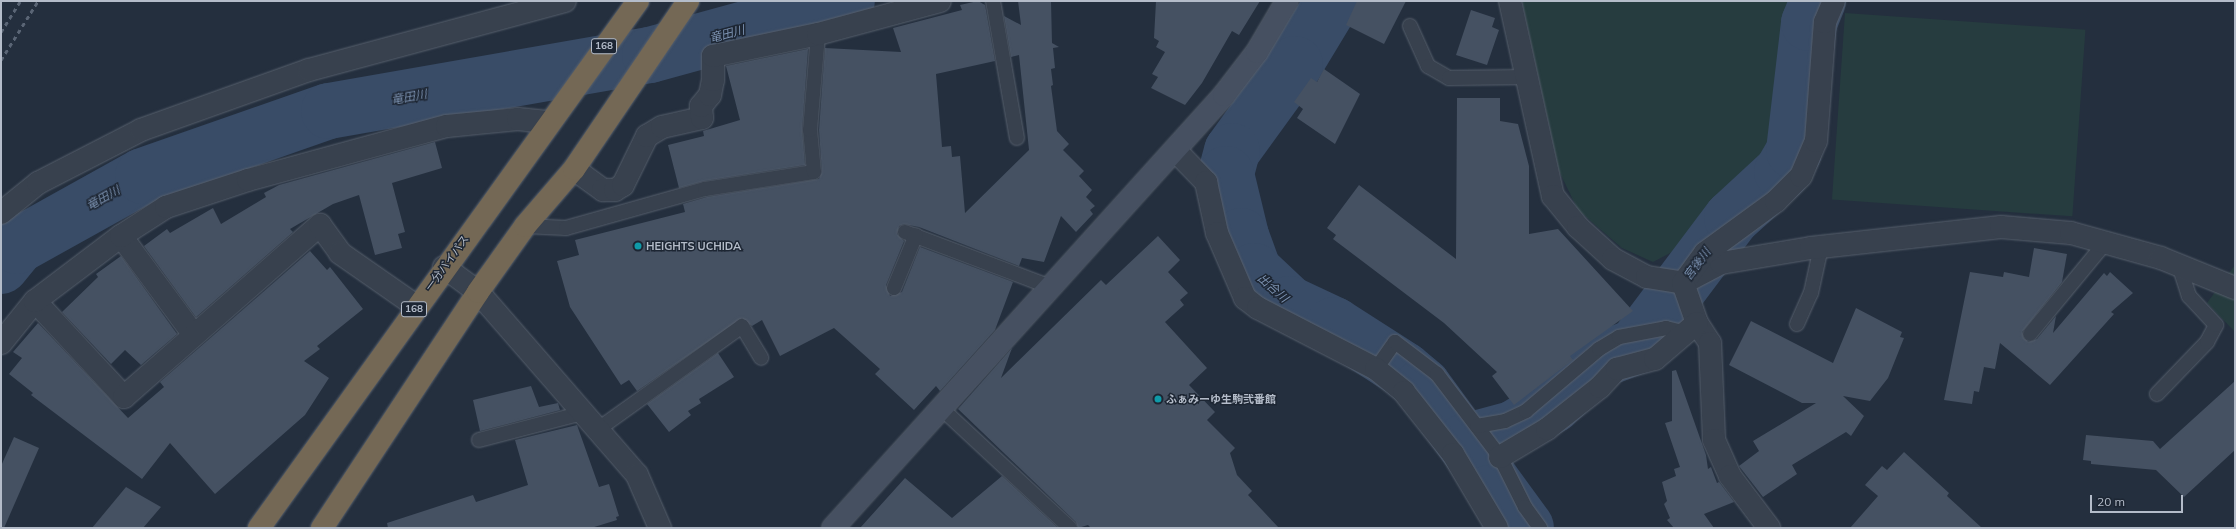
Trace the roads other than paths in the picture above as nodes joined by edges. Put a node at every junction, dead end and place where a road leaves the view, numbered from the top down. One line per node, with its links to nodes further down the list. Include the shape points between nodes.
1 (565, 1): 16 (street, via 309,70 141,130 38,183)
2 (638, 1): 12 (highway, 一分バイパス / 168)
3 (688, 1): 15 (highway)
4 (940, 1): 10 (street)
5 (993, 1): 13 (lane)
6 (1287, 1): 14 (street, via 1257,52)
7 (1510, 1): 11 (street)
8 (1834, 1): 23 (street, via 1825,22 1816,141 1801,176 1776,201 1705,254)
9 (1410, 26): 11 (lane, via 1428,66 1449,78)
10 (818, 34): 15 (street, via 713,56 713,80 710,95 701,106 702,118 662,128 648,136 629,175 615,190 603,190); 17 (lane, via 810,130 814,172 705,189 566,228)
11 (1529, 77): 23 (street, via 1553,196 1578,227 1613,260 1647,277)
12 (549, 122): 18 (street, via 518,119 448,126 353,149 166,207); 22 (highway, 一分バイパス / 168)
13 (1017, 138)
14 (1175, 150): 25 (street); 36 (street, via 1206,182 1217,233 1245,298 1258,308)
15 (574, 169): 17 (highway)
16 (1, 213)
17 (525, 226): 27 (highway)
18 (120, 236): 28 (street); 33 (street)
19 (2105, 243): 20 (street, via 2071,233 2002,227); 21 (street); 32 (lane)
20 (1821, 248): 23 (street, via 1721,263); 30 (lane, via 1811,293)
21 (2179, 265): 26 (street); 37 (lane, via 2189,296 2216,325 2207,342)
22 (444, 267): 27 (street); 29 (highway, 一分バイパス / 168)
23 (1683, 283): 31 (street)
24 (894, 288): 25 (lane, via 911,233)
25 (1053, 288): 38 (street)
26 (2235, 288)
27 (478, 292): 39 (street); 45 (highway)
28 (35, 302): 33 (street, via 124,397); 34 (street)
29 (416, 306): 33 (street, via 340,253 320,225); 44 (highway, 一分バイパス / 168)
30 (1797, 324)
31 (1692, 328): 40 (lane, via 1666,328 1619,337 1599,349 1526,411 1505,421); 43 (street, via 1655,359 1617,369 1600,387 1547,429); 51 (street, via 1710,343 1714,440 1730,476)
32 (2030, 334)
33 (194, 335)
34 (1, 343)
35 (761, 358): 41 (lane, via 742,326)
36 (1376, 369): 40 (lane, via 1395,342 1437,374); 49 (street, via 1404,392 1426,416 1453,454)
37 (2157, 394)
38 (942, 409): 47 (street); 48 (lane)
39 (583, 413): 41 (street); 42 (lane)
40 (1477, 426): 43 (lane)
41 (597, 430): 46 (street, via 637,475)
42 (479, 440)
43 (1500, 457): 50 (lane, via 1525,507)
44 (259, 528)
45 (322, 528)
46 (660, 528)
47 (834, 528)
48 (1070, 528)
49 (1497, 528)
50 (1540, 528)
51 (1769, 528)

